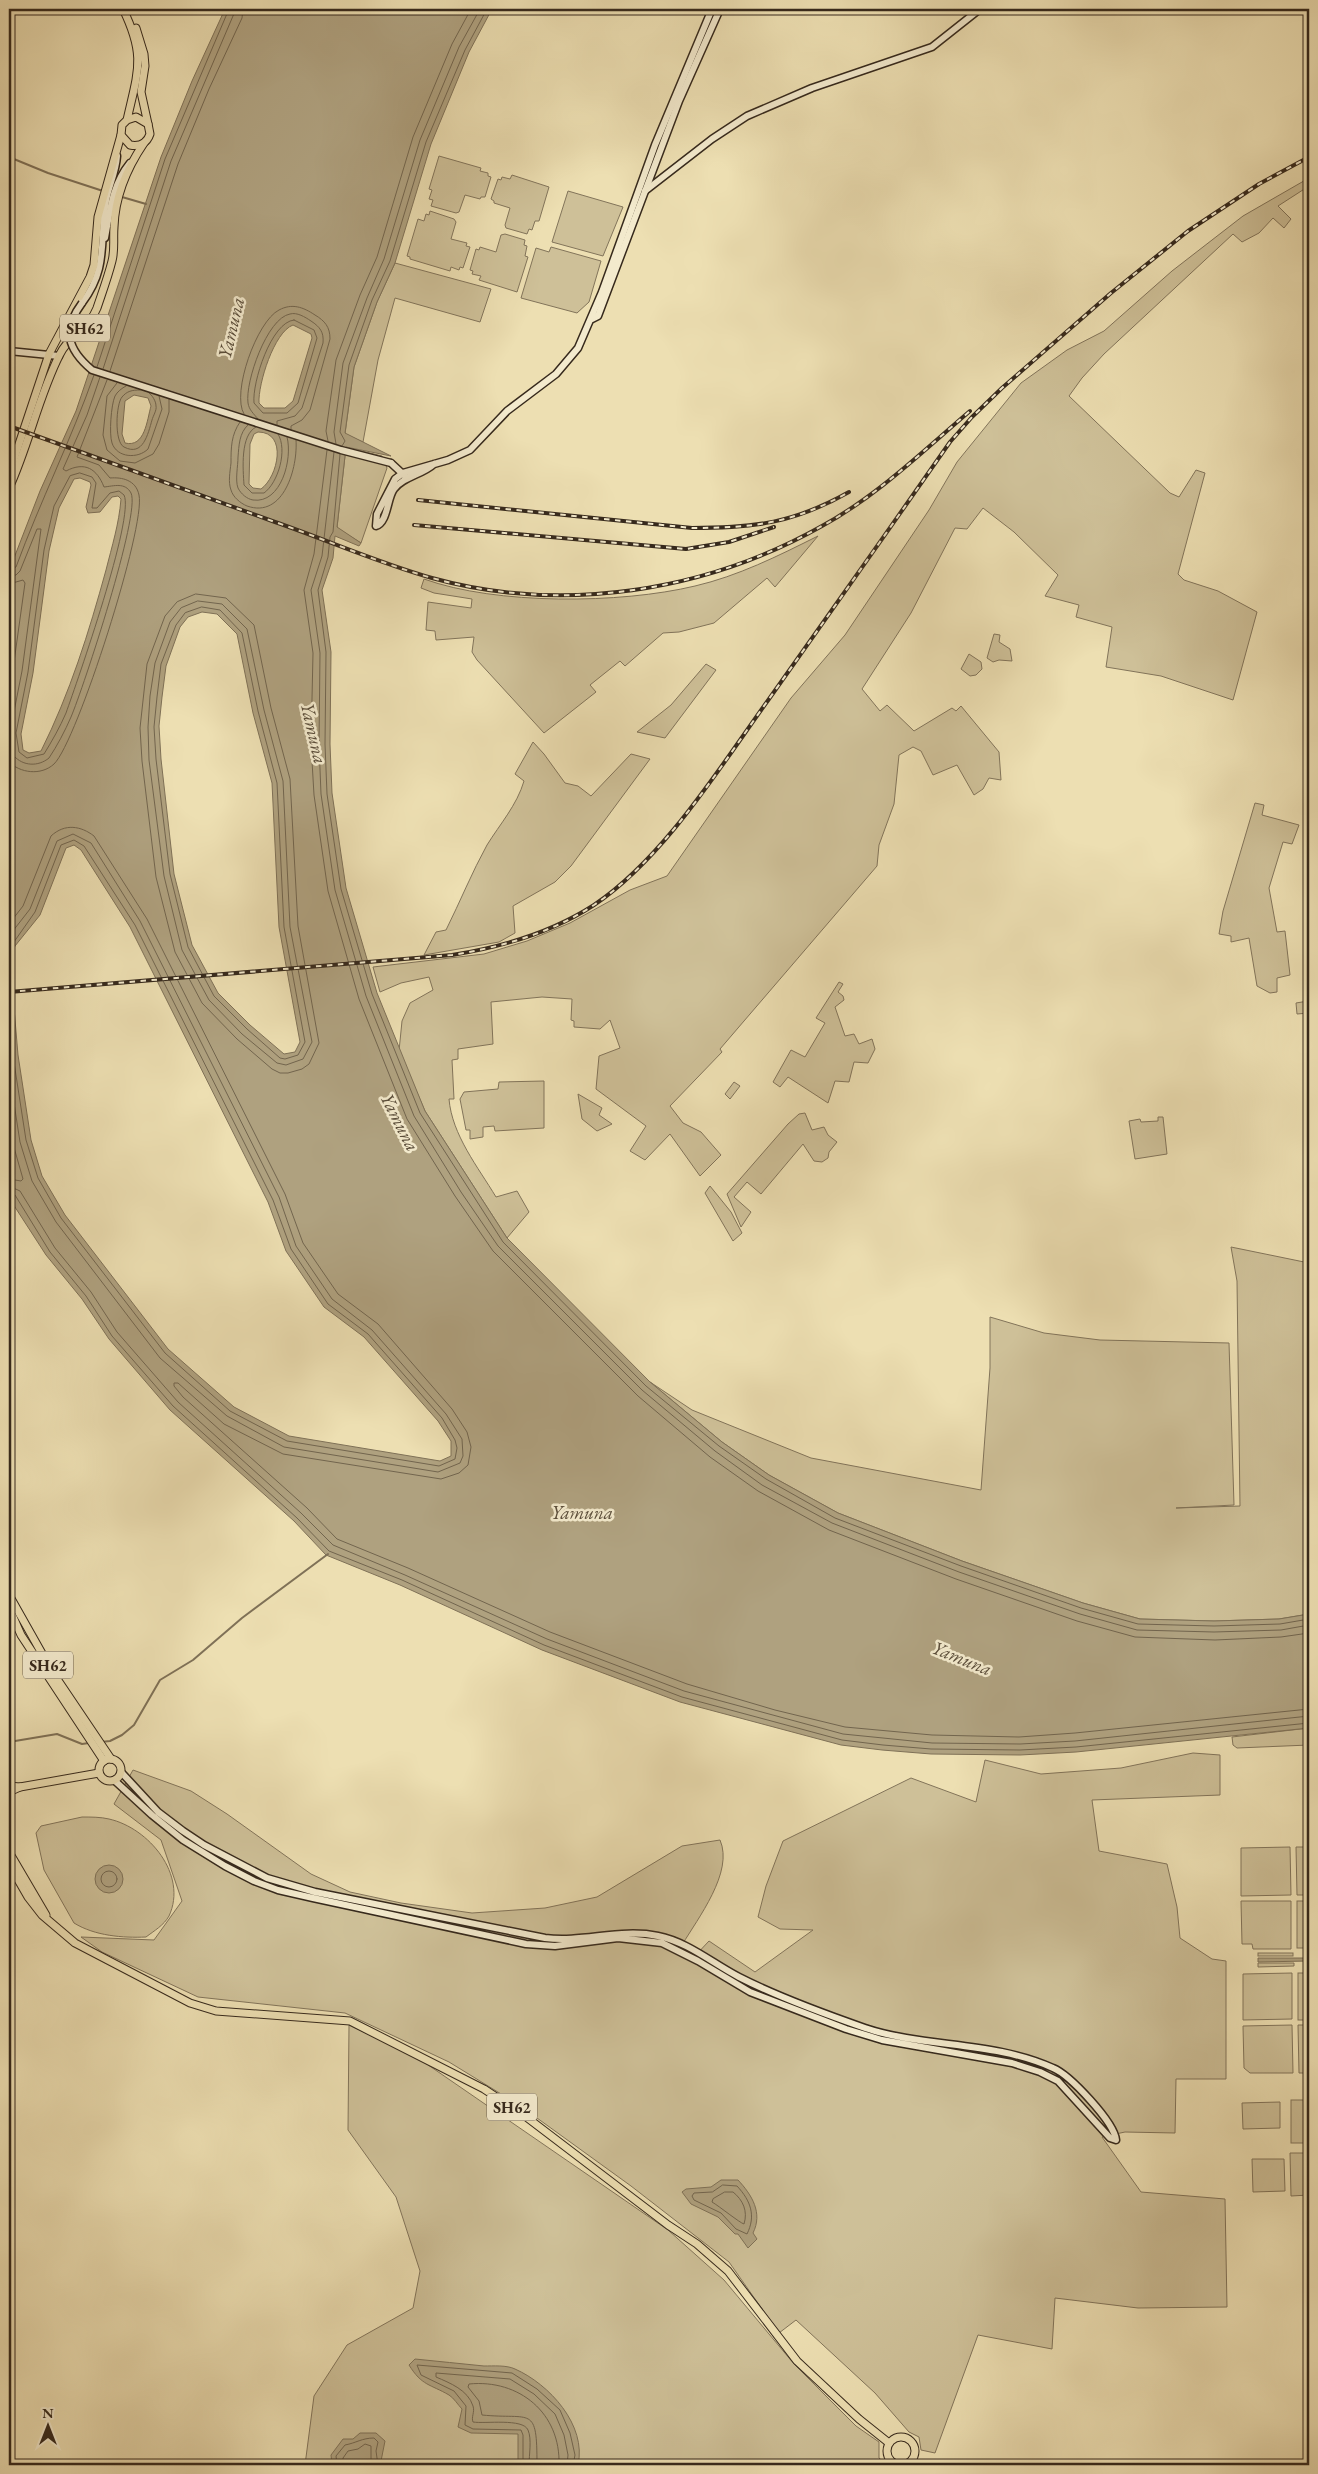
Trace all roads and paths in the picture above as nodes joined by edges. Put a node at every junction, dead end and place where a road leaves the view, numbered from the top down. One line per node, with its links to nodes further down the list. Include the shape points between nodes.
1 (123, 9): 6 (main road, via 134,36 139,64)
2 (129, 9): 7 (main road, via 144,54 141,92)
3 (712, 9): 13 (street, via 655,144)
4 (720, 9): 11 (street)
5 (980, 9): 11 (street, via 932,47 812,88 747,116)
6 (127, 120): 7 (main road, via 136,117); 8 (main road, via 122,125)
7 (148, 124): 9 (main road, via 150,134)
8 (121, 135): 9 (main road, via 130,145); 10 (main road, SH62)
9 (144, 143): 10 (main road, SH62)
10 (112, 188): 12 (main road, SH62); 12 (main road, SH62)
11 (644, 191): 13 (street, via 598,316)
12 (109, 199): 15 (main road, SH62, via 98,217 90,277); 16 (main road, SH62, via 113,259 90,322 67,342); 18 (street, bridge, via 98,278 71,320 69,334 81,361 92,370 392,463)
13 (592, 319): 18 (street, via 578,348 556,374 507,412 470,450 434,464 424,473)
14 (9, 351): 15 (street)
15 (49, 354): 16 (street); 17 (main road, SH62)
16 (58, 356): 19 (main road, SH62)
17 (9, 474)
18 (405, 476): 20 (street)
19 (9, 488)
20 (387, 497)
21 (9, 1595): 23 (main road, SH62)
22 (9, 1608): 23 (main road, SH62, via 21,1635)
23 (90, 1736): 24 (main road, SH62, via 96,1750); 24 (main road, SH62, via 104,1750)
24 (107, 1760): 25 (main road, via 120,1764); 26 (main road, via 100,1766)
25 (121, 1772): 27 (main road); 27 (street, via 158,1812 182,1831 267,1878 315,1892 545,1938 559,1940 627,1933 660,1937 703,1955 754,1984 864,2028 1007,2054 1053,2068 1088,2098 1115,2131 1116,2140 1110,2138 1058,2081 1040,2072 1012,2063 882,2040 846,2029 750,1992 662,1943 618,1938 563,1946 526,1944 278,1890 225,1866 183,1840)
26 (99, 1773): 27 (main road, via 104,1779); 29 (main road)
27 (114, 1780)
28 (9, 1786): 29 (main road)
29 (20, 1787): 30 (main road)
30 (9, 1792)
31 (9, 1852): 33 (main road, SH62)
32 (9, 1864): 33 (main road, SH62, via 28,1897)
33 (50, 1922): 34 (main road, SH62, via 90,1953 190,2003 216,2010 350,2021 484,2089 697,2244 728,2271 797,2361)
34 (889, 2443): 35 (main road, via 900,2436 908,2438 915,2446); 36 (main road, via 887,2455)
35 (914, 2462): 37 (main road)
36 (897, 2465): 37 (main road)
37 (907, 2465)

